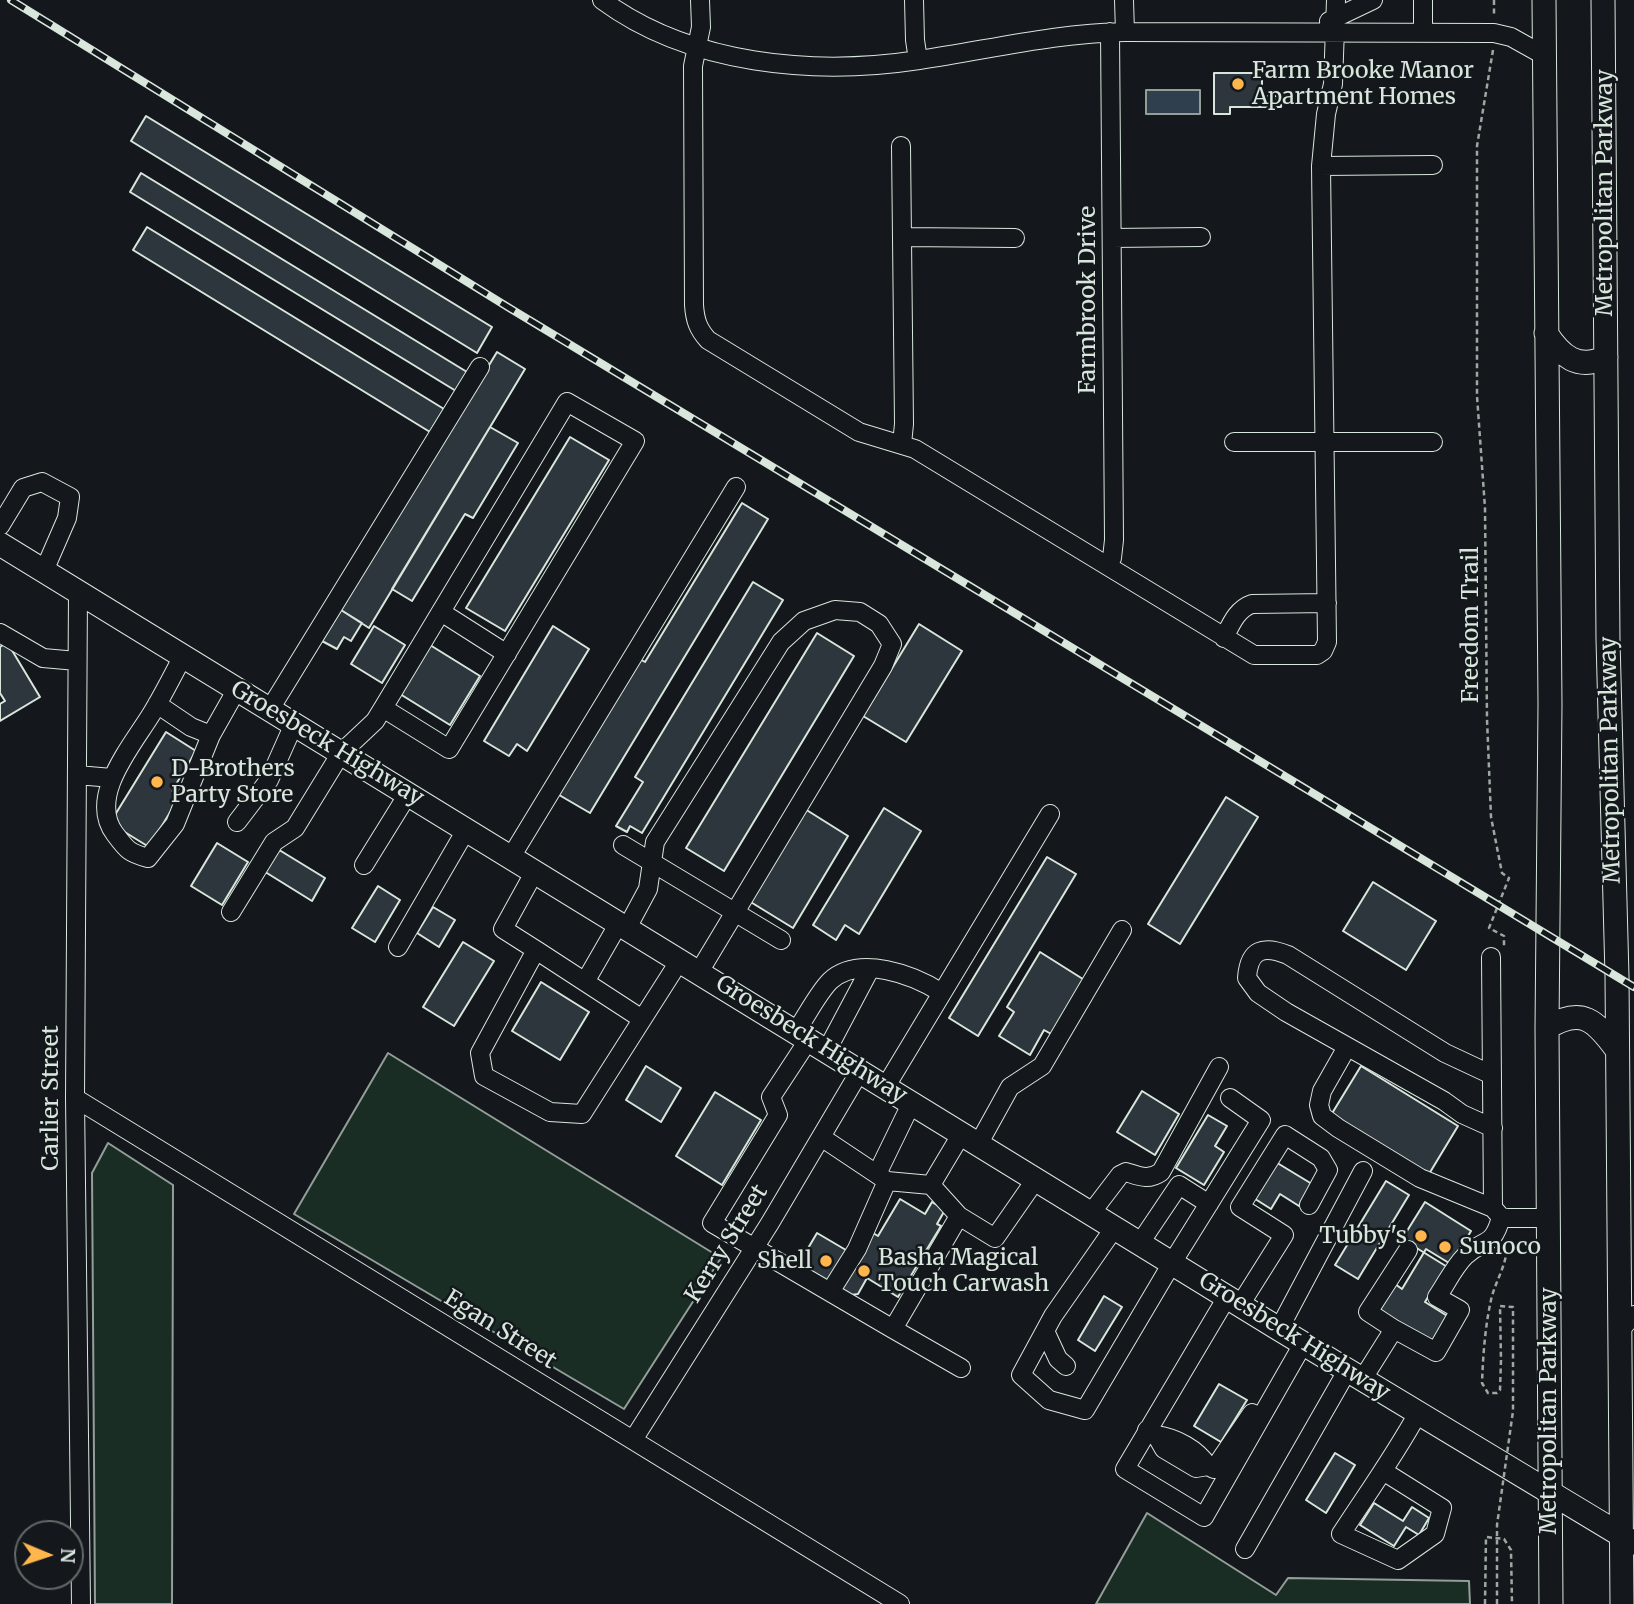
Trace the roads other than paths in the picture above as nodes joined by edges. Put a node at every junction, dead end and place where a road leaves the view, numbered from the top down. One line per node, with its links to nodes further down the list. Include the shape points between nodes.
1 (602, 0): 12 (street, via 657,32)
2 (701, 0): 12 (street)
3 (914, 0): 14 (street)
4 (1124, 0): 10 (street, Farmbrook Drive)
5 (1373, 0): 9 (street)
6 (1423, 0): 11 (street)
7 (1544, 0): 13 (main road, Metropolitan Parkway)
8 (1603, 0): 23 (main road, Metropolitan Parkway)
9 (1336, 17): 10 (street, via 1311,32); 11 (street); 17 (street, via 1333,84)
10 (1118, 32): 14 (street, via 1029,40); 21 (street, Farmbrook Drive)
11 (1423, 33): 13 (street, via 1502,34)
12 (697, 46): 14 (street, via 804,65); 28 (street, via 694,305 700,332 859,432)
13 (1545, 56): 22 (main road, Metropolitan Parkway)
14 (918, 60)
15 (901, 146): 18 (street)
16 (1433, 165): 17 (street)
17 (1321, 166): 26 (street)
18 (902, 237): 20 (street); 28 (street)
19 (1201, 237): 21 (street)
20 (1015, 238)
21 (1112, 238): 32 (street, Farmbrook Drive, via 1114,540)
22 (1546, 333): 23 (main road, via 1572,361 1589,363); 73 (main road, Metropolitan Parkway)
23 (1606, 357): 76 (main road, Metropolitan Parkway)
24 (480, 367): 45 (street)
25 (1234, 442): 26 (street)
26 (1324, 442): 27 (street); 35 (street)
27 (1433, 442)
28 (902, 444): 32 (street)
29 (736, 487): 56 (street)
30 (0, 526): 33 (street, via 23,488 42,482 70,497 67,518)
31 (0, 544): 33 (main road, Groesbeck Highway)
32 (1108, 566): 38 (street)
33 (44, 571): 34 (main road, Groesbeck Highway)
34 (78, 592): 40 (main road, Groesbeck Highway); 41 (street, Carlier Street)
35 (1327, 603): 38 (street, via 1252,604 1239,611); 38 (street, via 1327,642 1317,655 1254,655)
36 (440, 612): 39 (street); 39 (street, via 567,402 635,441); 44 (street)
37 (0, 633): 41 (street, via 43,658)
38 (1224, 638)
39 (507, 654): 44 (street, via 449,749)
40 (183, 656): 42 (main road, Groesbeck Highway); 43 (street)
41 (77, 661): 49 (street, Carlier Street)
42 (237, 689): 45 (main road, Groesbeck Highway); 47 (street)
43 (157, 705): 47 (street); 50 (street)
44 (383, 708): 48 (street, via 375,722)
45 (270, 709): 46 (main road, Groesbeck Highway)
46 (295, 724): 48 (main road, Groesbeck Highway); 53 (street, via 269,780)
47 (211, 735): 50 (street, via 175,824 148,858 129,853 106,822)
48 (341, 752): 51 (main road, Groesbeck Highway); 60 (street, via 295,828 274,842)
49 (77, 775): 50 (street); 81 (street, Carlier Street)
50 (112, 778)
51 (408, 794): 54 (main road, Groesbeck Highway); 58 (street)
52 (1050, 814): 71 (street)
53 (237, 821)
54 (466, 830): 56 (main road, Groesbeck Highway); 65 (street)
55 (623, 845): 57 (street)
56 (511, 857): 59 (main road, Groesbeck Highway)
57 (652, 862): 61 (street); 61 (street, via 655,842 781,642 804,621 835,610 860,612 870,618 892,644 883,666); 62 (street, via 648,889)
58 (364, 865)
59 (535, 871): 62 (main road, Groesbeck Highway); 66 (street, via 503,929)
60 (231, 912)
61 (735, 912): 64 (street); 68 (street)
62 (623, 925): 68 (main road, Groesbeck Highway); 70 (street)
63 (1122, 930): 86 (street, via 1042,1066 1010,1087)
64 (781, 940)
65 (398, 947)
66 (536, 950): 70 (street); 72 (street, via 480,1053 484,1076 550,1112 582,1114)
67 (1498, 953): 79 (street)
68 (689, 966): 72 (street); 74 (main road, Groesbeck Highway)
69 (870, 969): 71 (street, via 893,970); 74 (street); 74 (street, via 849,970 830,981)
70 (585, 982): 72 (street)
71 (942, 993): 80 (street)
72 (642, 1018)
73 (1547, 1028): 76 (main road, via 1570,1017 1585,1018); 98 (main road, Metropolitan Parkway)
74 (811, 1040): 78 (main road, Groesbeck Highway); 101 (street, via 771,1097 778,1115 712,1223)
75 (1347, 1047): 79 (street, via 1258,993 1247,978 1255,954 1274,949 1288,955 1444,1053); 84 (street); 95 (street, via 1322,1091 1322,1116 1420,1178)
76 (1617, 1050): 103 (main road, Metropolitan Parkway)
77 (1219, 1067): 96 (street, via 1161,1172 1144,1179 1126,1172 1120,1175)
78 (860, 1071): 80 (main road, Groesbeck Highway); 85 (street, Kerry Street)
79 (1492, 1075): 84 (street)
80 (886, 1086): 83 (main road, Groesbeck Highway)
81 (75, 1098): 119 (street, Egan Street); 124 (street, Carlier Street)
82 (1230, 1098): 93 (street, via 1261,1121)
83 (912, 1102): 86 (main road, Groesbeck Highway); 88 (street)
84 (1493, 1128): 95 (street)
85 (821, 1137): 88 (street); 101 (street, Kerry Street)
86 (970, 1138): 89 (main road, Groesbeck Highway); 91 (street)
87 (1363, 1171): 92 (street)
88 (882, 1177): 91 (street); 105 (street, via 857,1249)
89 (1036, 1179): 96 (main road, Groesbeck Highway); 97 (street, via 995,1238)
90 (1322, 1181): 92 (street); 94 (street); 106 (street, via 1328,1170 1321,1158 1286,1135 1240,1207 1284,1235)
91 (932, 1185): 97 (street)
92 (1349, 1197): 109 (street)
93 (1209, 1204): 100 (street, via 1179,1185); 104 (street)
94 (1309, 1205)
95 (1497, 1212): 98 (street); 110 (street, via 1495,1235 1467,1254 1437,1297 1460,1310 1436,1352)
96 (1091, 1213): 99 (main road, Groesbeck Highway)
97 (959, 1216): 108 (street)
98 (1548, 1218): 121 (main road, Metropolitan Parkway)
99 (1115, 1227): 100 (main road, Groesbeck Highway); 111 (street)
100 (1140, 1243): 104 (main road, Groesbeck Highway)
101 (754, 1248): 105 (street); 119 (street, Kerry Street)
102 (1408, 1250): 110 (street, via 1368,1312)
103 (1626, 1253): 107 (main road, Metropolitan Parkway)
104 (1172, 1263): 106 (main road, Groesbeck Highway); 111 (street, via 1085,1410 1049,1400 1021,1375)
105 (830, 1292): 108 (street)
106 (1234, 1301): 109 (main road, Groesbeck Highway); 118 (street)
107 (1627, 1323): 122 (main road, Metropolitan Parkway)
108 (893, 1329): 114 (street)
109 (1279, 1329): 112 (main road, Groesbeck Highway)
110 (1394, 1329): 115 (street)
111 (1045, 1331): 113 (street)
112 (1303, 1344): 115 (main road, Groesbeck Highway); 116 (street)
113 (1066, 1366)
114 (961, 1368)
115 (1355, 1375): 117 (main road, Groesbeck Highway); 123 (street)
116 (1268, 1405): 118 (street, via 1257,1405 1214,1469 1196,1468 1164,1449); 118 (street, via 1204,1517 1125,1469)
117 (1418, 1413): 120 (street); 121 (main road, Groesbeck Highway)
118 (1152, 1433)
119 (633, 1440): 125 (street, Egan Street)
120 (1383, 1471): 120 (street, via 1341,1534 1398,1560 1435,1534 1442,1508)
121 (1550, 1492): 122 (main road, Groesbeck Highway); 126 (main road, Metropolitan Parkway)
122 (1628, 1540): 127 (main road, Metropolitan Parkway)
123 (1245, 1549)
124 (81, 1604)
125 (900, 1604)
126 (1551, 1604)
127 (1622, 1604)

